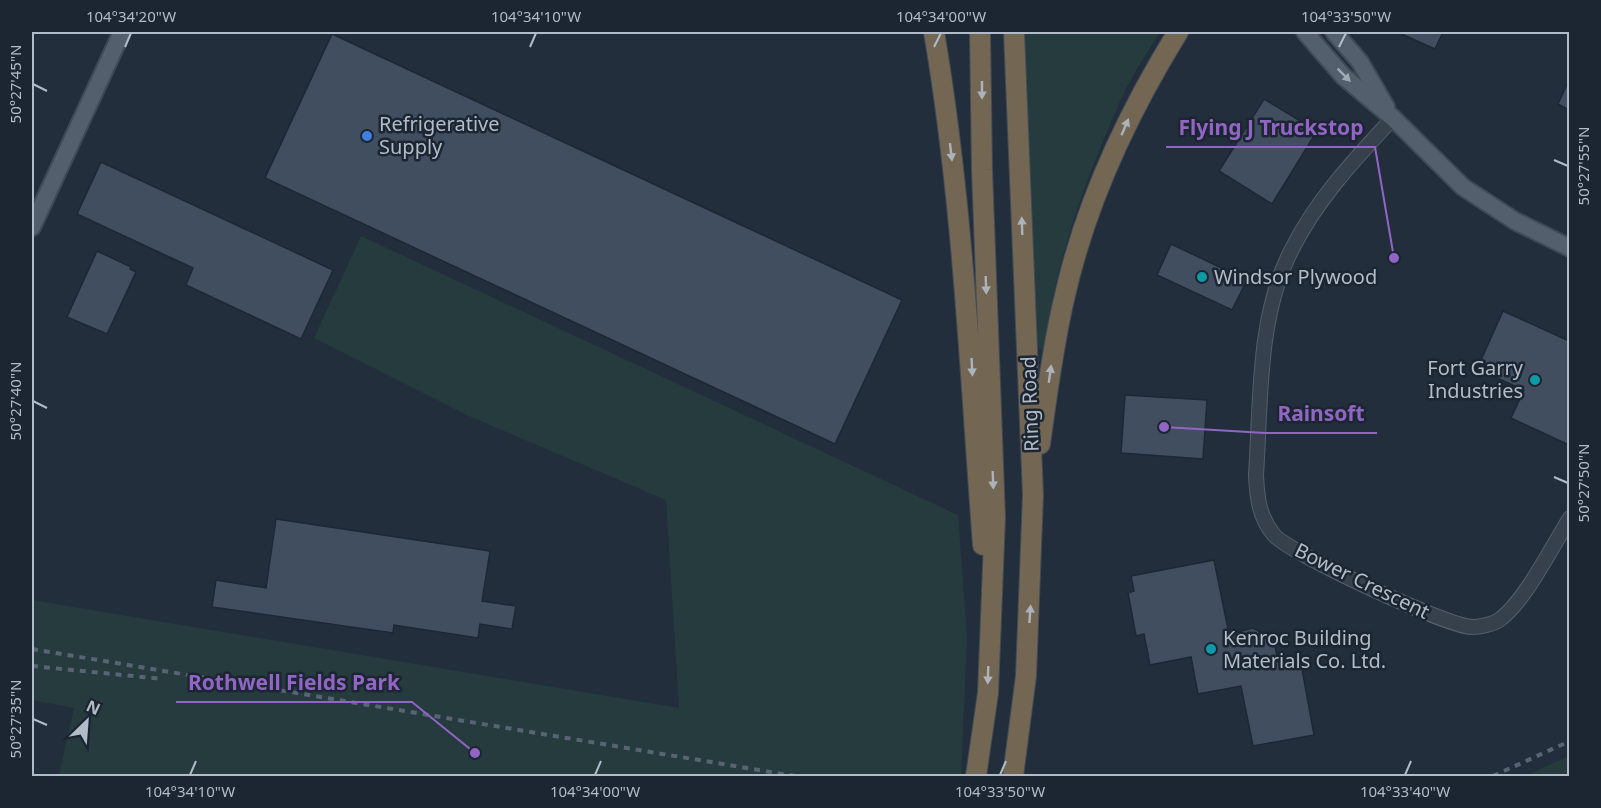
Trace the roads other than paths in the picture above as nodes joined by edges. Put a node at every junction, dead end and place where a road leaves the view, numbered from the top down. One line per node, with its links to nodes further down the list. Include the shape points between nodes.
1 (122, 32): 9 (main road)
2 (934, 32): 13 (highway, one-way to 13, via 958,206)
3 (980, 32): 13 (highway, Ring Road, one-way to 13, via 995,517)
4 (1014, 32): 11 (highway, Ring Road, one-way to 4)
5 (1178, 32): 11 (highway, one-way to 5, via 1054,347 1079,244 1134,107)
6 (1305, 32): 8 (main road, one-way to 8, via 1343,76)
7 (1334, 32): 8 (main road, via 1360,62)
8 (1393, 118): 10 (main road, via 1463,187 1515,221); 12 (street, Bower Crescent, via 1341,174 1309,218 1277,285 1269,317 1256,475 1263,521 1275,537 1301,554 1445,621 1472,627 1498,621 1522,593)
9 (32, 226)
10 (1569, 248)
11 (1033, 495): 15 (highway, Ring Road, one-way to 11, via 1026,676)
12 (1569, 518)
13 (989, 636): 14 (highway, Ring Road, one-way to 14, via 988,693)
14 (976, 777)
15 (1013, 777)

